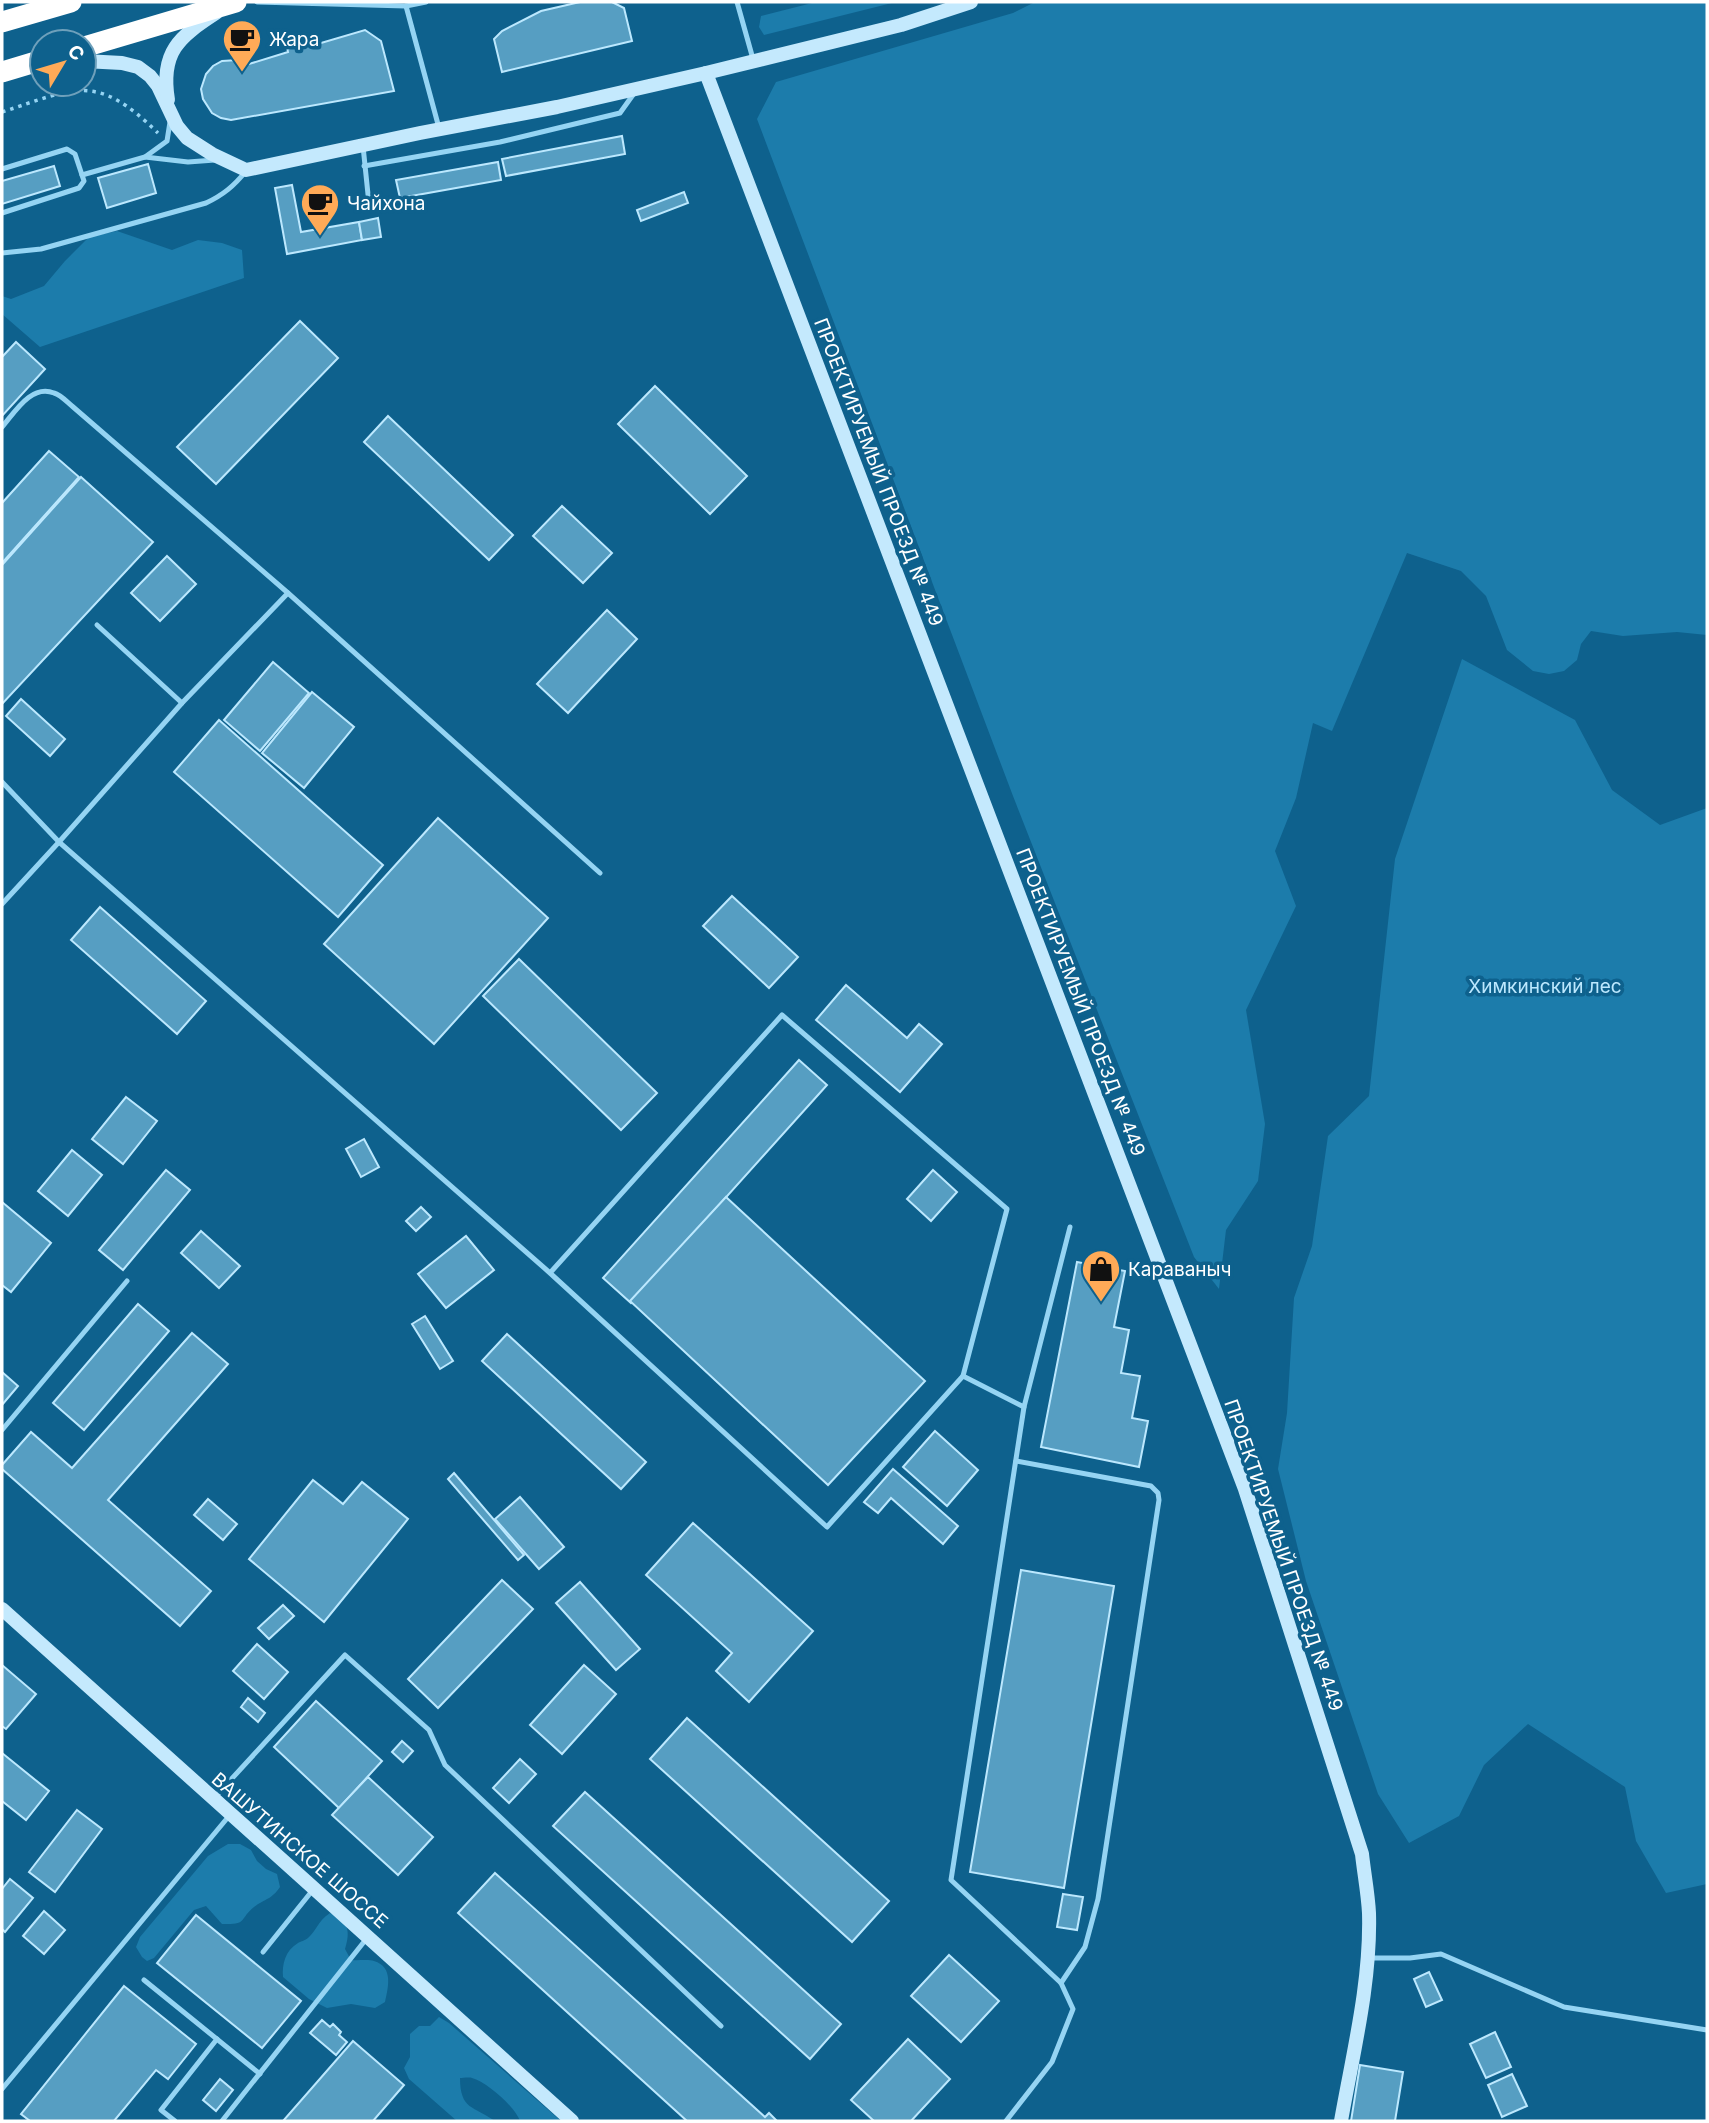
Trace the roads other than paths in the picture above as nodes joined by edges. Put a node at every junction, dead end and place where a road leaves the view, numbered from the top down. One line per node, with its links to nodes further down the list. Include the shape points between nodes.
1 (71, 2): 8 (highway)
2 (257, 2): 7 (lane)
3 (426, 2): 7 (lane)
4 (737, 2): 11 (lane)
5 (971, 2): 11 (street, via 901,25)
6 (234, 3): 9 (highway); 16 (street, via 173,48 167,66)
7 (406, 6): 17 (lane)
8 (2, 22)
9 (98, 43)
10 (98, 62): 16 (street, via 138,67 158,86)
11 (754, 62): 14 (street)
12 (28, 64): 13 (highway)
13 (2, 72)
14 (706, 73): 15 (street); 49 (street, ПРОЕКТИРУЕМЫЙ ПРОЕЗД № 449, via 1245,1489 1362,1854 1369,1913)
15 (638, 89): 17 (street); 21 (lane, via 620,113 500,142)
16 (170, 112): 19 (lane, via 167,141); 20 (street, via 187,138)
17 (440, 129): 18 (street)
18 (362, 146): 21 (lane); 23 (street)
19 (145, 157): 20 (lane, via 188,163); 24 (lane)
20 (222, 159): 23 (street)
21 (364, 166): 25 (lane)
22 (2, 169): 24 (lane, via 67,149 75,154)
23 (246, 170): 27 (lane, via 235,185 206,203 51,246)
24 (82, 175): 26 (lane, via 79,188)
25 (369, 204)
26 (2, 213)
27 (2, 253)
28 (2, 427): 29 (lane, via 31,394 55,393)
29 (288, 593): 31 (lane); 34 (lane)
30 (97, 625): 31 (lane)
31 (182, 703): 33 (lane)
32 (2, 782): 33 (lane)
33 (59, 842): 35 (lane); 37 (lane)
34 (600, 873)
35 (2, 904)
36 (1070, 1227): 40 (lane)
37 (550, 1273): 39 (lane, via 827,1527); 39 (lane, via 782,1016 1007,1209)
38 (127, 1281): 41 (lane)
39 (962, 1376): 40 (lane)
40 (1024, 1407): 42 (lane)
41 (2, 1430)
42 (1016, 1461): 51 (lane, via 951,1880); 51 (lane, via 1151,1486 1159,1500 1098,1899 1085,1947)
43 (2, 1609): 44 (street, ВАШУТИНСКОЕ ШОССЕ)
44 (213, 1799): 45 (street, ВАШУТИНСКОЕ ШОССЕ); 52 (lane, via 345,1655 429,1730 445,1765)
45 (231, 1814): 46 (street, ВАШУТИНСКОЕ ШОССЕ); 56 (lane)
46 (314, 1888): 47 (street, ВАШУТИНСКОЕ ШОССЕ); 48 (lane)
47 (369, 1935): 55 (lane); 59 (street, ВАШУТИНСКОЕ ШОССЕ)
48 (263, 1952)
49 (1367, 1958): 53 (lane, via 1441,1954 1564,2007); 61 (street, ПРОЕКТИРУЕМЫЙ ПРОЕЗД № 449)
50 (144, 1980): 54 (lane)
51 (1061, 1983): 60 (lane, via 1073,2009 1052,2062)
52 (721, 2026)
53 (1707, 2030)
54 (217, 2039): 55 (lane); 57 (lane, via 160,2110)
55 (260, 2074): 58 (lane)
56 (2, 2090)
57 (175, 2121)
58 (222, 2121)
59 (572, 2121)
60 (1006, 2121)
61 (1341, 2121)

